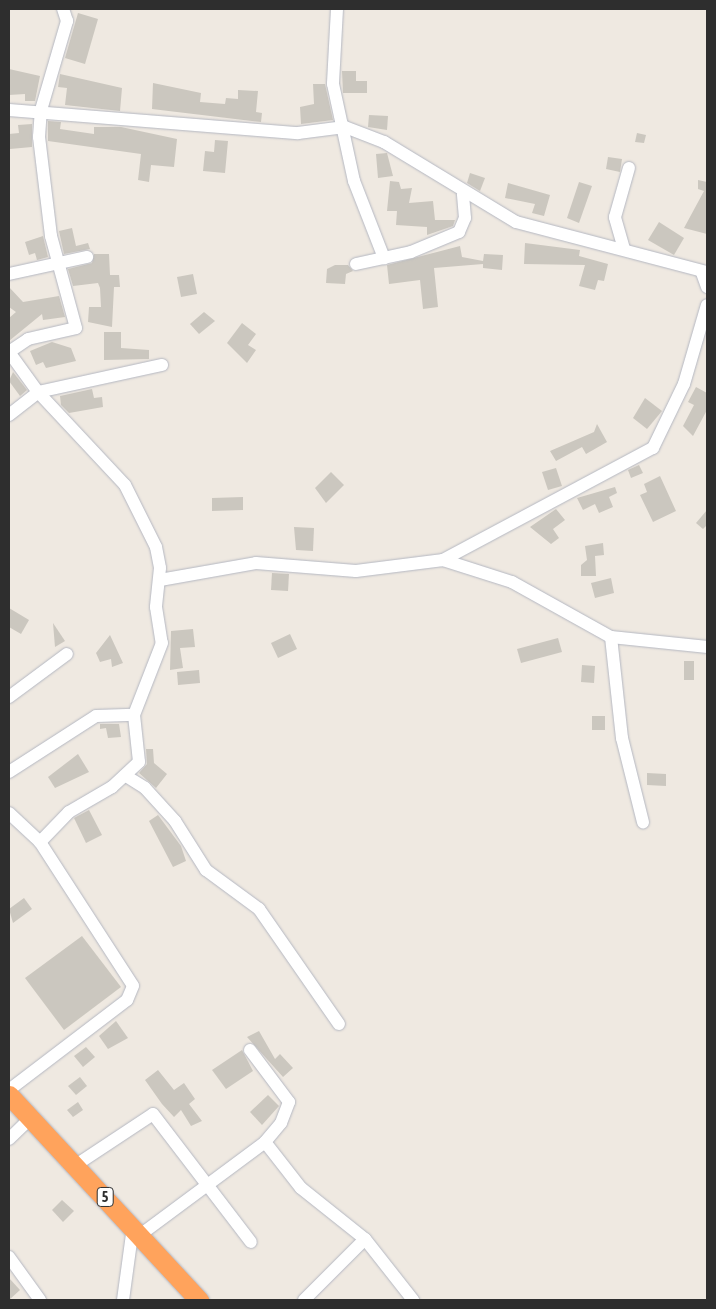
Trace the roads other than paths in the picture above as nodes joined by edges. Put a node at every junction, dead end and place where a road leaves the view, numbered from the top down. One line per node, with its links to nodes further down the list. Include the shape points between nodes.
1 (64, 9): 4 (street, via 67,21)
2 (337, 9): 5 (street, via 333,84)
3 (9, 110): 4 (street)
4 (41, 110): 5 (street, via 291,132); 11 (street, via 40,149)
5 (345, 127): 7 (street, via 384,142); 10 (street, via 358,198)
6 (629, 168): 8 (street, via 615,217)
7 (463, 194): 8 (street, via 516,222); 10 (street, via 465,218 459,232)
8 (624, 249): 13 (street)
9 (87, 257): 11 (street)
10 (384, 258): 12 (street)
11 (56, 261): 14 (street); 17 (street, via 75,331 28,339)
12 (356, 264)
13 (704, 273): 15 (street)
14 (9, 274)
15 (707, 287)
16 (707, 305): 21 (street, via 684,384 653,448)
17 (9, 352): 19 (street)
18 (162, 366): 19 (street)
19 (38, 392): 20 (street); 22 (street, via 124,485 156,547)
20 (9, 415)
21 (443, 560): 22 (street, via 356,571 256,563); 23 (street, via 512,582)
22 (160, 580): 27 (street, via 156,606 160,651)
23 (611, 637): 24 (street); 31 (street, via 622,738)
24 (707, 647)
25 (67, 654): 26 (street)
26 (9, 697)
27 (134, 715): 28 (street, via 96,716); 29 (street, via 140,756)
28 (9, 772)
29 (126, 776): 32 (street, via 69,812); 33 (street, via 175,821 206,870 259,909)
30 (9, 813): 32 (street)
31 (643, 822)
32 (40, 842): 35 (street, via 130,978 132,989 127,1000)
33 (339, 1024)
34 (250, 1050): 39 (street, via 289,1102 281,1123)
35 (9, 1090)
36 (9, 1095): 37 (highway, 5)
37 (31, 1118): 38 (street); 40 (highway, 5)
38 (9, 1139)
39 (265, 1142): 41 (street); 43 (street, via 307,1194)
40 (76, 1165): 41 (street, via 153,1114); 42 (highway, 5)
41 (208, 1188): 42 (street); 44 (street)
42 (137, 1231): 47 (street); 48 (highway, 5)
43 (366, 1239): 49 (street); 50 (street)
44 (251, 1242)
45 (9, 1257): 46 (street)
46 (40, 1300)
47 (123, 1300)
48 (199, 1300)
49 (304, 1300)
50 (413, 1300)

